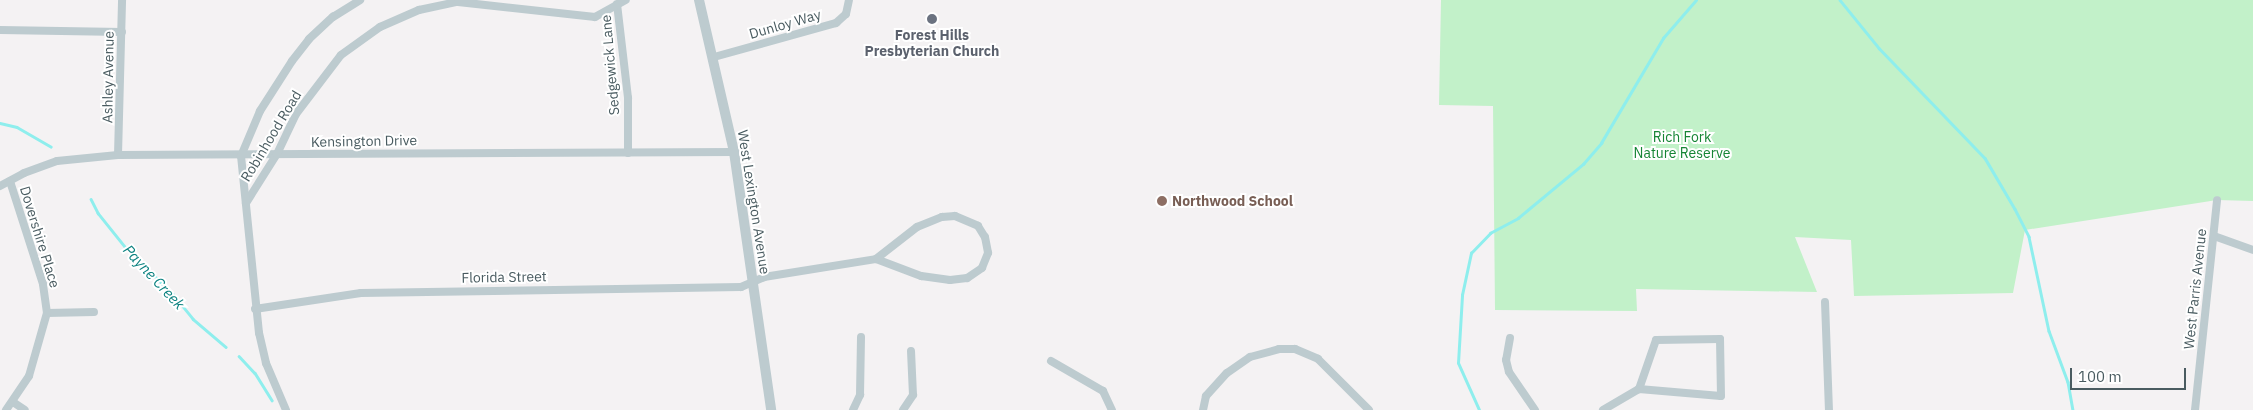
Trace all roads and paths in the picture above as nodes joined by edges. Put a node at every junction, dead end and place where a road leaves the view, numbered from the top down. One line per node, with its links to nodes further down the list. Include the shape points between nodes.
1 (122, 0): 8 (street, Ashley Avenue)
2 (360, 0): 14 (street, Robinhood Road, via 333,17 303,46 260,111)
3 (626, 0): 6 (street, Robinhood Road)
4 (699, 0): 9 (street, West Lexington Avenue)
5 (849, 0): 9 (street, Dunloy Way, via 846,14 836,23)
6 (615, 2): 11 (street, Sedgewick Lane, via 628,98); 12 (street, Robinhood Road, via 595,17 458,2 419,10 380,27 341,55 296,114)
7 (0, 30): 8 (street)
8 (122, 32): 13 (street, Ashley Avenue)
9 (714, 57): 10 (street, West Lexington Avenue)
10 (734, 152): 11 (street, Kensington Drive); 22 (street, West Lexington Avenue)
11 (628, 153): 12 (street, Kensington Drive)
12 (277, 154): 14 (street, Kensington Drive); 18 (street, Robinhood Road)
13 (118, 155): 14 (street, Kensington Drive); 15 (street, Kensington Drive, via 57,161)
14 (241, 156): 18 (street, Robinhood Road)
15 (10, 181): 16 (street, Kensington Drive); 26 (street, Dovershire Place, via 43,284)
16 (0, 186)
17 (2217, 200): 19 (street, West Parris Avenue)
18 (246, 203): 24 (street, Robinhood Road)
19 (2214, 236): 20 (street); 45 (street, West Parris Avenue)
20 (2253, 250)
21 (876, 259): 21 (street, via 921,276 950,280 968,278 982,268 988,253 985,237 978,226 966,218 947,217 917,227); 22 (street, Florida Street, via 764,277)
22 (753, 282): 24 (street, Florida Street, via 741,287 361,293); 36 (street, West Lexington Avenue)
23 (1825, 302): 44 (street)
24 (256, 309): 35 (street, Robinhood Road, via 266,363)
25 (94, 312): 26 (street)
26 (47, 313): 32 (street, Dovershire Place, via 29,376)
27 (861, 337): 37 (street, via 860,395)
28 (1510, 338): 42 (street, via 1506,360 1509,372)
29 (911, 351): 38 (street, via 913,395)
30 (1051, 361): 39 (street, via 1103,391)
31 (1639, 389): 31 (street, via 1721,396 1720,338 1656,340); 43 (street)
32 (13, 402): 33 (street, Dovershire Place); 34 (street)
33 (6, 410)
34 (25, 410)
35 (286, 410)
36 (771, 410)
37 (853, 410)
38 (903, 410)
39 (1112, 410)
40 (1203, 410): 41 (street, via 1206,396 1227,373 1250,357 1279,349 1296,349 1318,359)
41 (1369, 410)
42 (1535, 410)
43 (1602, 410)
44 (1829, 410)
45 (2195, 410)

